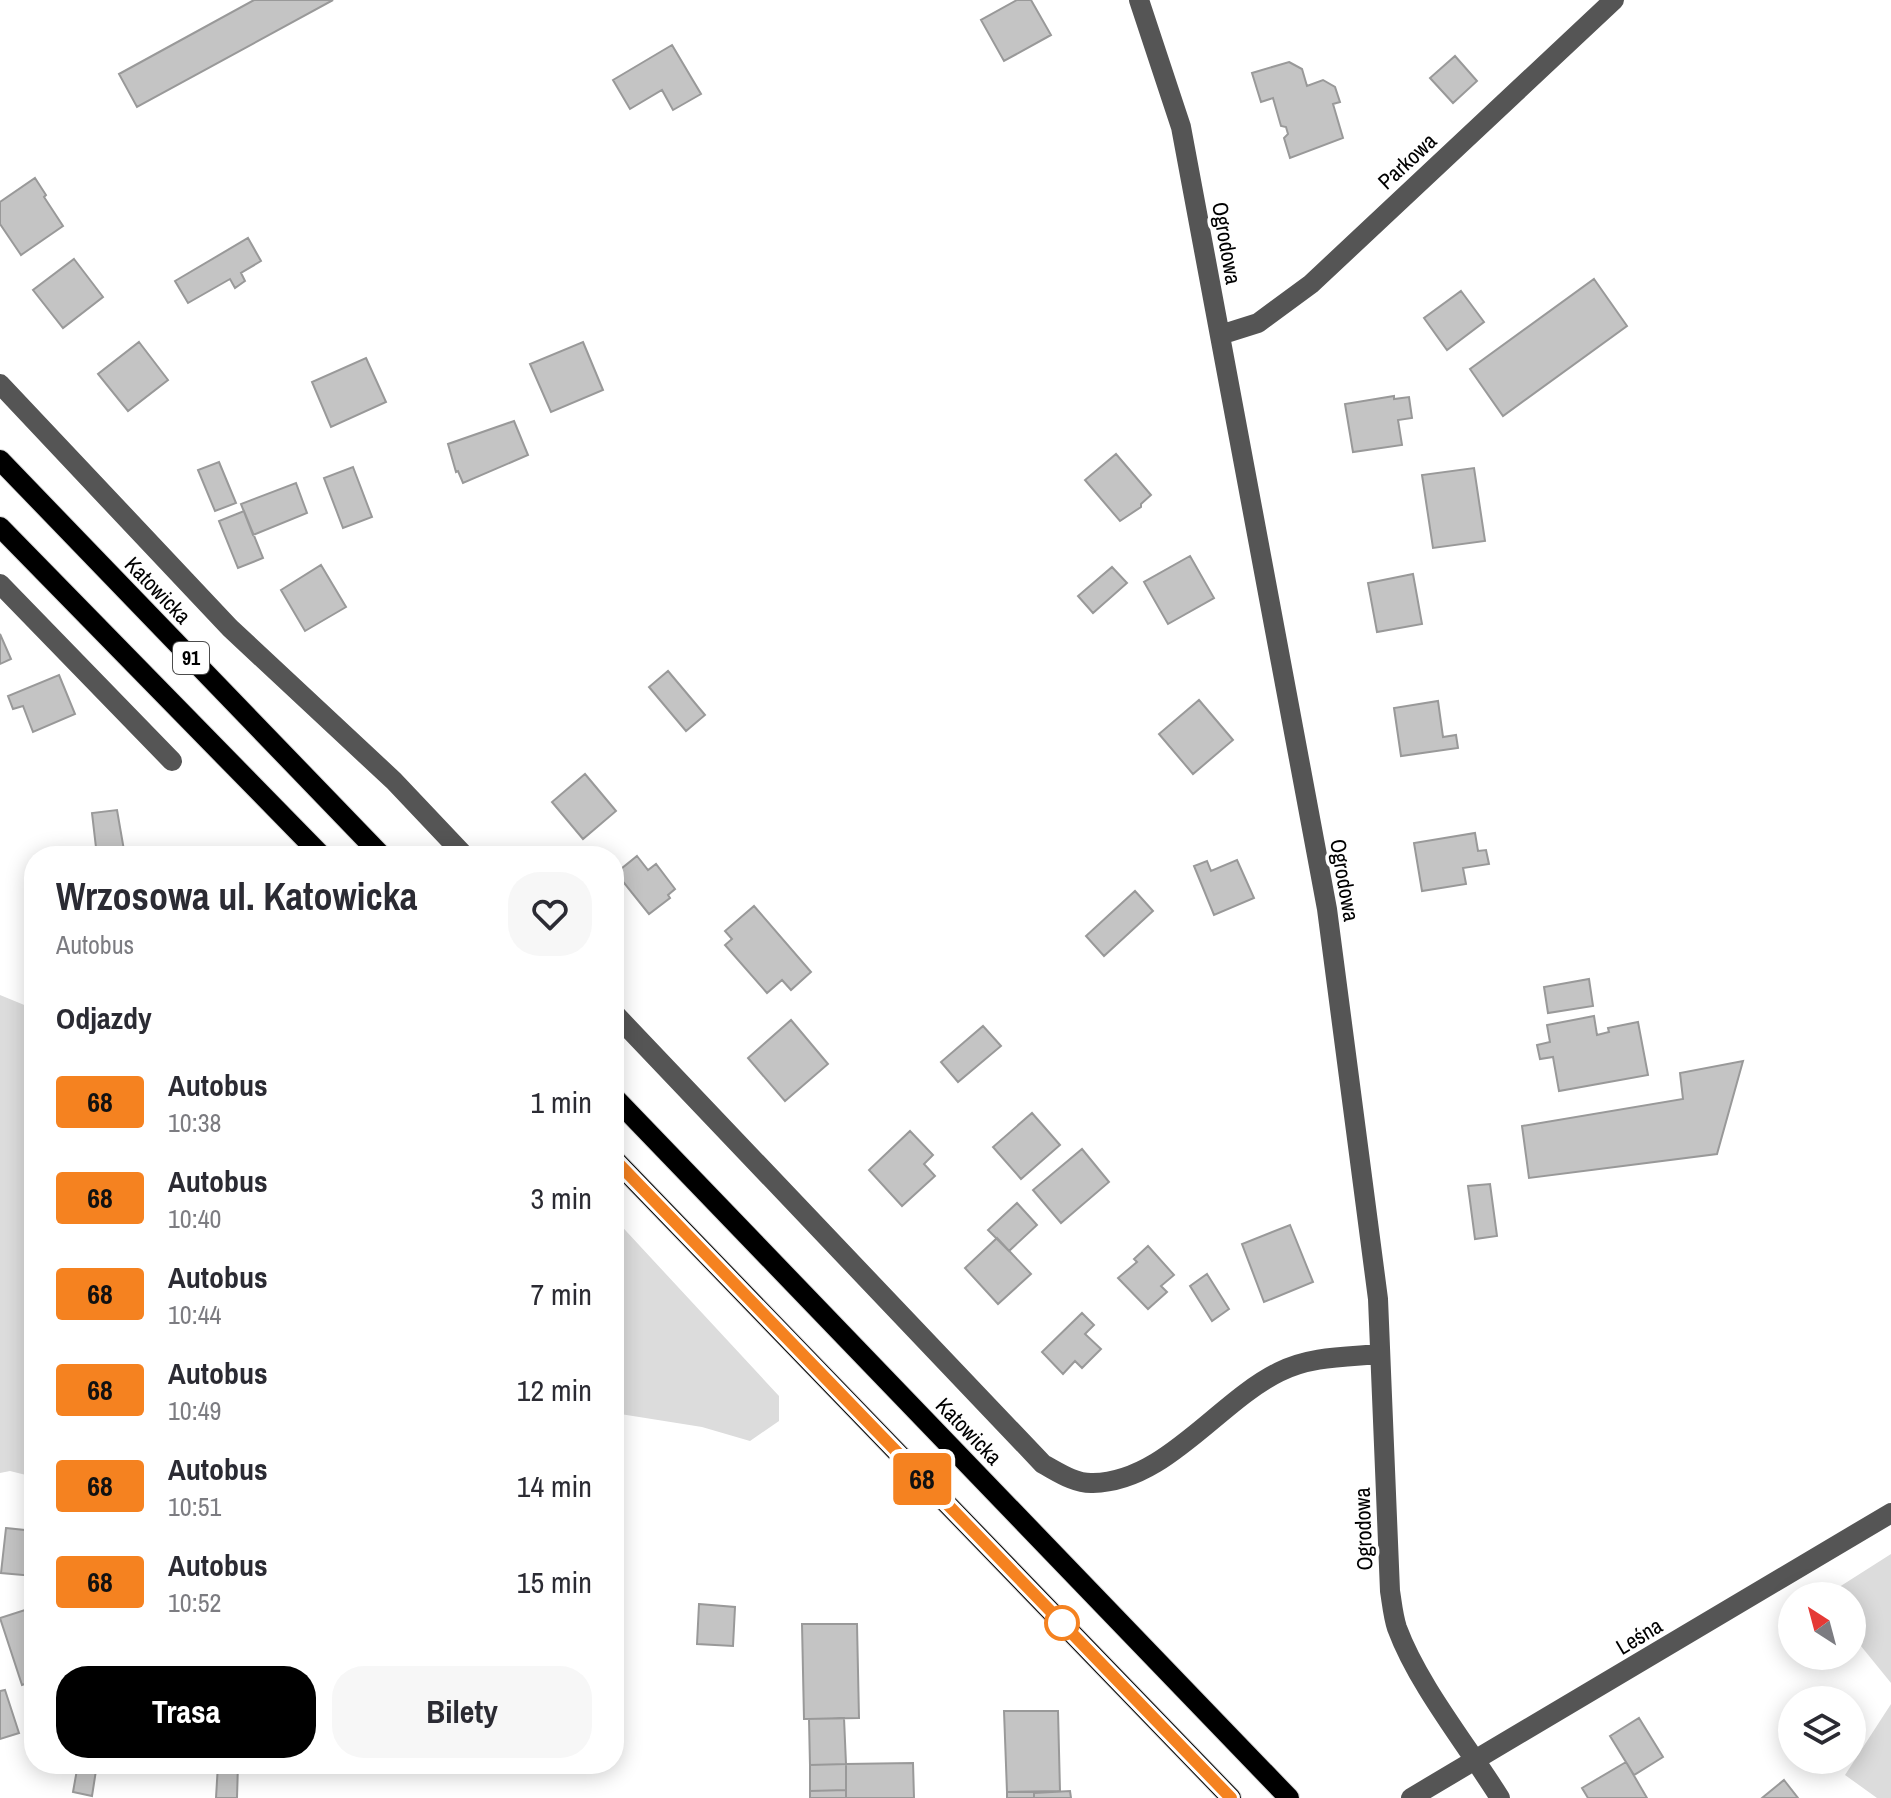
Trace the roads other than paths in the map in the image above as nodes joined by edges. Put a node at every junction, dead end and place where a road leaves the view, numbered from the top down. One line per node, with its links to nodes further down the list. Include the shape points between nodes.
1 (1139, 0): 3 (street, Ogrodowa, via 1181,127)
2 (1614, 0): 3 (street, Parkowa, via 1311,284 1258,323)
3 (1220, 335): 15 (street, Ogrodowa, via 1327,909 1378,1299)
4 (0, 384): 11 (street, via 230,628)
5 (0, 460): 10 (main road, Katowicka / 91)
6 (0, 527): 9 (main road, 91)
7 (0, 584): 8 (street)
8 (172, 761)
9 (312, 846)
10 (372, 846)
11 (456, 846)
12 (624, 1024): 15 (street, via 1043,1464 1068,1477 1092,1484 1152,1466 1250,1388 1281,1370 1318,1359)
13 (624, 1107): 18 (main road, Katowicka)
14 (624, 1169): 19 (main road)
15 (1380, 1354): 17 (street, Ogrodowa, via 1395,1624 1425,1682)
16 (1891, 1513): 17 (street, Leśna)
17 (1477, 1761): 20 (street, Leśna); 21 (street, Ogrodowa)
18 (1291, 1796)
19 (1231, 1798)
20 (1411, 1798)
21 (1500, 1798)

